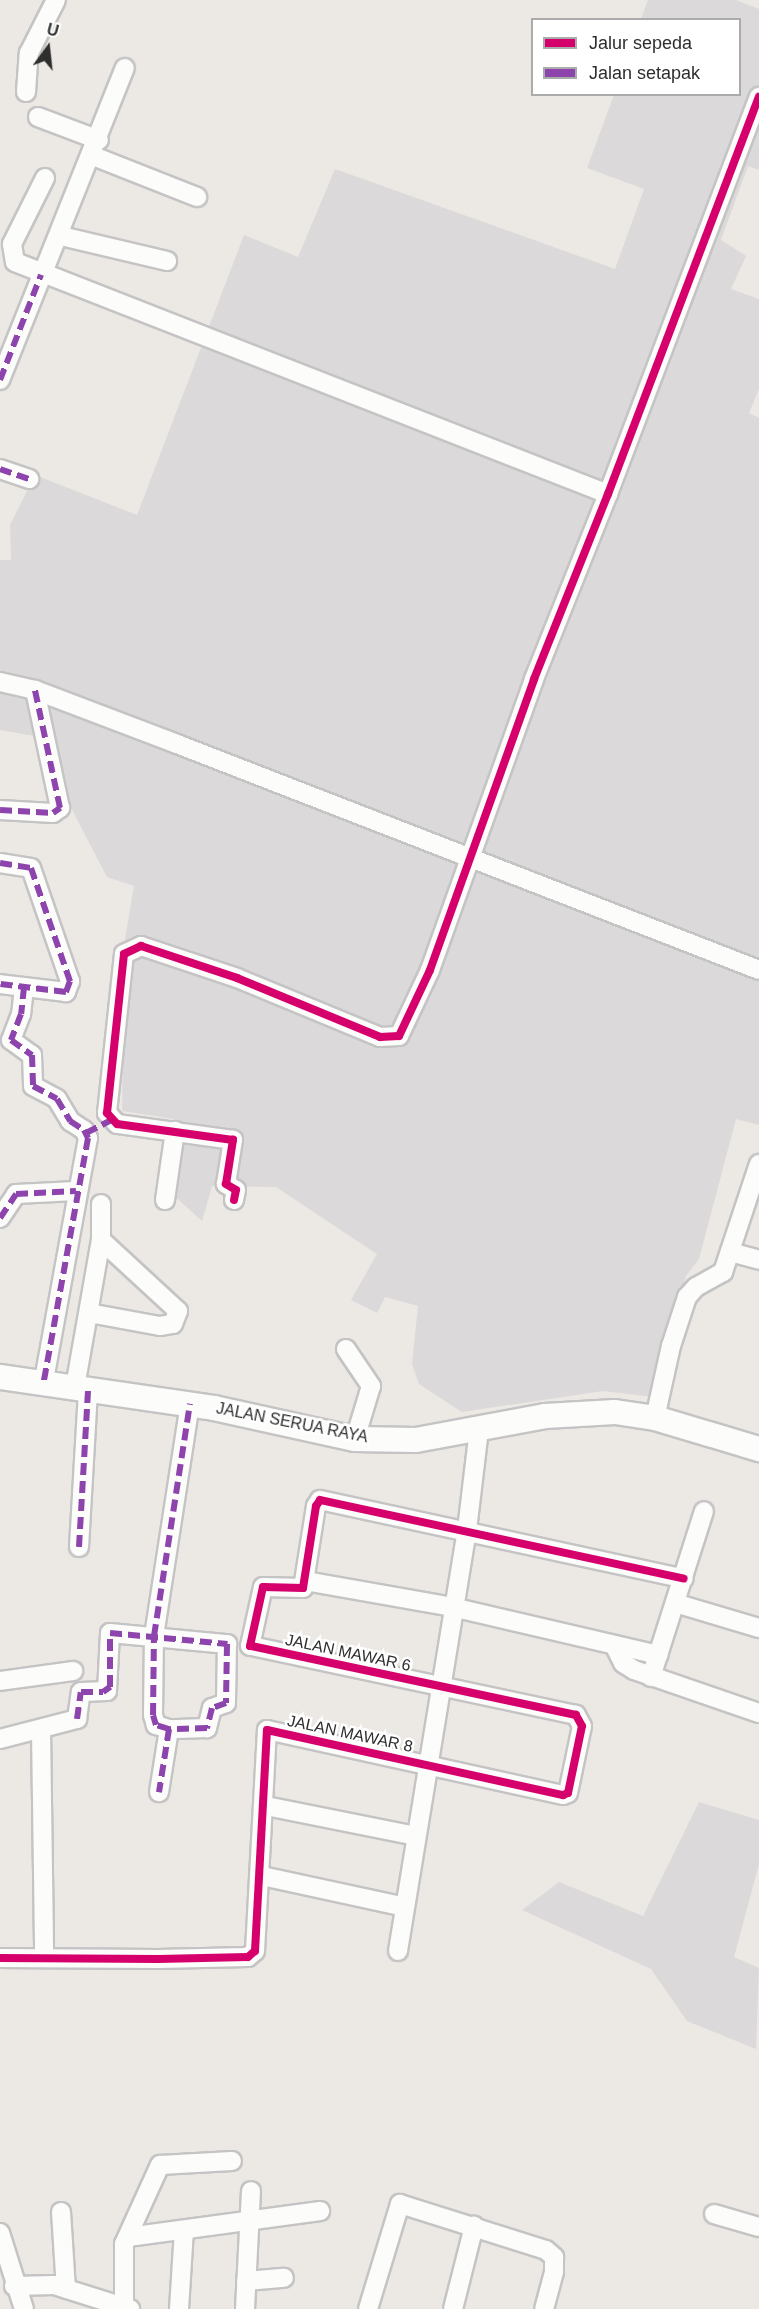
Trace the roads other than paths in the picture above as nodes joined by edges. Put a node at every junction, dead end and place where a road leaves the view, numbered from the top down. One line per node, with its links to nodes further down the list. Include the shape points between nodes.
1 (56, 0): 3 (street, via 29,53)
2 (125, 68): 6 (street)
3 (26, 92)
4 (759, 97): 15 (street)
5 (38, 117): 6 (street)
6 (96, 148): 8 (street); 9 (street)
7 (45, 178): 11 (street, via 10,251 15,262)
8 (197, 197)
9 (61, 236): 10 (street); 11 (street)
10 (167, 261)
11 (41, 275): 12 (street); 15 (street)
12 (0, 380)
13 (0, 469): 14 (street)
14 (29, 479)
15 (608, 494): 19 (street)
16 (0, 682): 17 (street)
17 (35, 690): 18 (street, via 60,808 52,813); 19 (street)
18 (0, 810)
19 (467, 858): 21 (street); 24 (street, via 430,970 405,1028 390,1039 200,965 141,946 130,948 124,954 120,979 107,1113)
20 (0, 863): 23 (street, via 31,868 70,976 70,987 61,992)
21 (759, 970)
22 (0, 984): 23 (street)
23 (24, 987): 26 (street, via 21,1014 10,1040 32,1055 33,1086 57,1099 70,1121)
24 (111, 1120): 25 (street); 26 (street)
25 (175, 1131): 29 (street); 30 (street, via 233,1140 226,1184 236,1190)
26 (86, 1132): 28 (street)
27 (758, 1171): 34 (street)
28 (76, 1191): 32 (street, via 16,1194); 39 (street)
29 (165, 1200)
30 (234, 1200)
31 (101, 1204): 33 (street)
32 (0, 1218)
33 (101, 1240): 36 (street); 36 (street, via 178,1311 173,1324 160,1326)
34 (730, 1252): 35 (street); 42 (street, via 720,1276 696,1287 687,1297 671,1346)
35 (759, 1260)
36 (89, 1312): 40 (street)
37 (346, 1349): 44 (street, via 371,1386)
38 (0, 1377): 39 (main road, JALAN SERUA RAYA)
39 (43, 1385): 40 (main road, JALAN SERUA RAYA)
40 (81, 1388): 41 (main road, JALAN SERUA RAYA); 48 (street)
41 (190, 1404): 44 (main road, JALAN SERUA RAYA); 54 (street)
42 (656, 1418): 43 (main road, JALAN SERUA RAYA, via 590,1412); 45 (main road, JALAN SERUA RAYA)
43 (478, 1429): 44 (main road, JALAN SERUA RAYA, via 416,1440); 47 (street)
44 (355, 1439)
45 (759, 1449)
46 (704, 1512): 49 (street)
47 (466, 1530): 49 (street); 50 (street, via 320,1500); 52 (street)
48 (79, 1547)
49 (684, 1579): 51 (street)
50 (304, 1581): 52 (street); 60 (street, JALAN MAWAR 6, via 301,1591 263,1587 250,1646)
51 (675, 1603): 53 (street); 56 (street)
52 (452, 1607): 55 (street); 60 (street)
53 (759, 1628)
54 (154, 1636): 62 (street, via 108,1634 107,1690 81,1692 77,1719); 63 (street, via 153,1715 156,1725); 63 (street, via 228,1646 226,1703 212,1708 204,1730)
55 (614, 1645): 56 (street); 58 (street, via 623,1663)
56 (658, 1655): 58 (street)
57 (73, 1671): 59 (street)
58 (651, 1677): 61 (street)
59 (0, 1681)
60 (441, 1685): 65 (street); 65 (street, JALAN MAWAR 6, via 576,1715 582,1726 567,1794)
61 (759, 1713)
62 (41, 1729): 64 (street); 73 (street)
63 (169, 1729): 66 (street)
64 (0, 1739)
65 (426, 1764): 67 (street, JALAN MAWAR 8, via 267,1730); 68 (street)
66 (159, 1792)
67 (266, 1806): 68 (street); 69 (street)
68 (416, 1836): 70 (street)
69 (262, 1876): 70 (street); 73 (street, via 258,1946 248,1957)
70 (405, 1907): 71 (street)
71 (398, 1951)
72 (0, 1958): 73 (street)
73 (45, 1958)
74 (232, 2161): 84 (street, via 160,2165)
75 (251, 2191): 79 (street)
76 (320, 2211): 79 (street)
77 (61, 2212): 88 (street)
78 (714, 2214): 81 (street)
79 (252, 2221): 82 (street); 86 (street)
80 (474, 2226): 93 (street, via 400,2204); 94 (street); 95 (street, via 546,2250 554,2257 555,2272)
81 (759, 2227)
82 (184, 2230): 84 (street); 90 (street)
83 (0, 2233): 87 (street)
84 (128, 2237): 89 (street, via 122,2252)
85 (284, 2278): 86 (street)
86 (246, 2281): 92 (street)
87 (14, 2286): 88 (street, via 43,2284); 91 (street)
88 (66, 2289): 89 (street)
89 (127, 2308)
90 (185, 2308)
91 (24, 2309)
92 (245, 2309)
93 (368, 2309)
94 (453, 2309)
95 (544, 2309)

